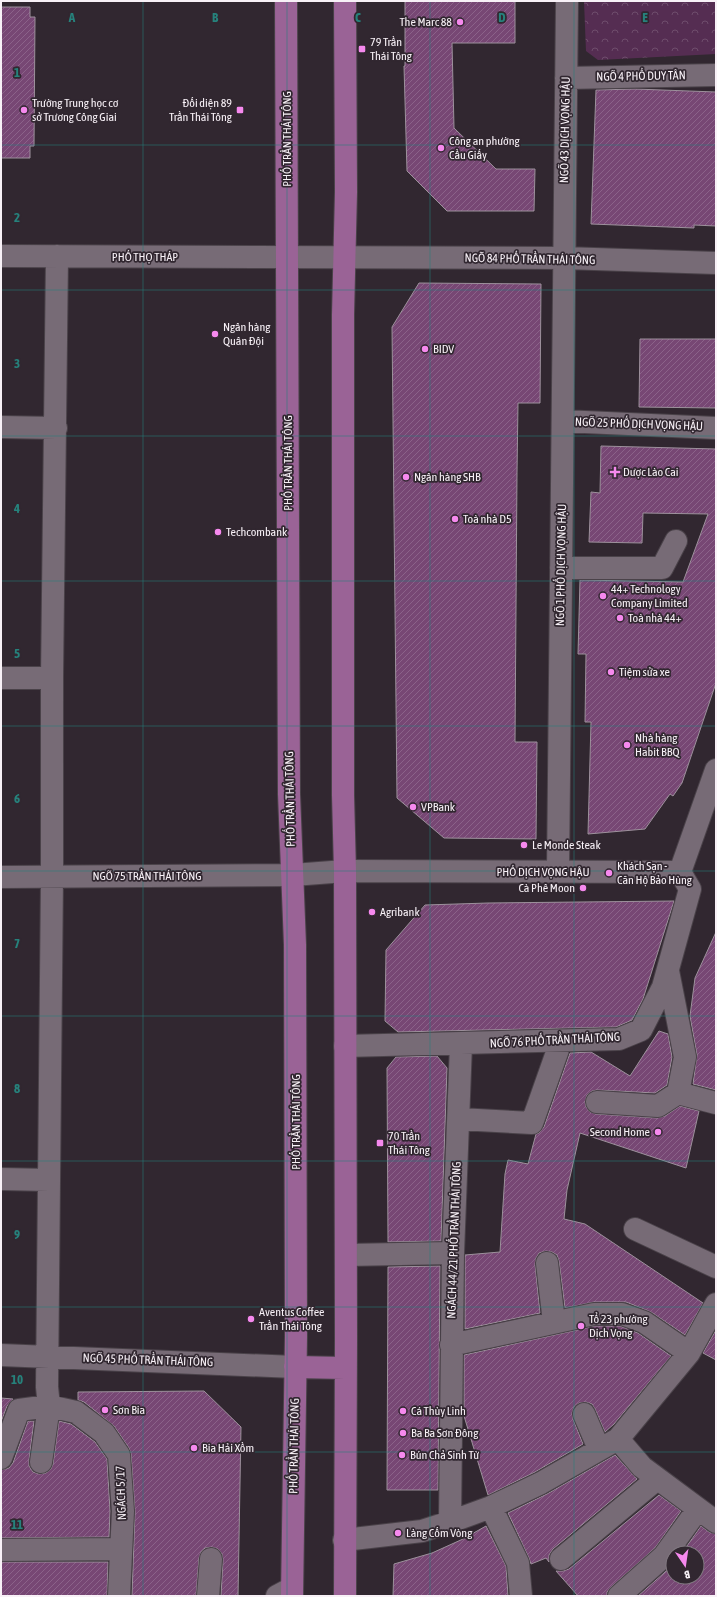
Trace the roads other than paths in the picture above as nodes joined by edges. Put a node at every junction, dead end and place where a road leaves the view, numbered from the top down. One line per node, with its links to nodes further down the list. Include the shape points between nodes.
1 (286, 1): 8 (main road, PHỐ TRẦN THÁI TÔNG)
2 (345, 1): 9 (main road)
3 (567, 1): 5 (street, NGÕ 43 DỊCH VỌNG HẬU)
4 (716, 75): 5 (street, NGÕ 4 PHỐ DUY TÂN)
5 (566, 78): 10 (street, NGÕ 43 DỊCH VỌNG HẬU)
6 (1, 256): 7 (street, PHỐ THỌ THÁP)
7 (58, 256): 8 (street, PHỐ THỌ THÁP); 14 (street)
8 (288, 256): 9 (street, PHỐ THỌ THÁP); 24 (main road, PHỐ TRẦN THÁI TÔNG, via 289,786)
9 (344, 257): 10 (street, NGÕ 84 PHỐ TRẦN THÁI TÔNG); 21 (main road)
10 (564, 258): 11 (street, NGÕ 84 PHỐ TRẦN THÁI TÔNG); 12 (street, NGÕ 1 PHỐ DỊCH VỌNG HẬU)
11 (716, 263)
12 (563, 421): 15 (street, NGÕ 25 PHỐ DỊCH VỌNG HẬU); 17 (street, NGÕ 1 PHỐ DỊCH VỌNG HẬU)
13 (1, 427): 14 (street)
14 (56, 428): 19 (street)
15 (716, 428)
16 (676, 541): 17 (street, via 662,568)
17 (561, 568): 22 (street, NGÕ 1 PHỐ DỊCH VỌNG HẬU)
18 (1, 678): 19 (street)
19 (52, 678): 25 (street)
20 (716, 770): 23 (street)
21 (345, 871): 22 (street, PHỐ DỊCH VỌNG HẬU); 24 (street, PHỐ DỊCH VỌNG HẬU); 30 (main road)
22 (558, 872): 23 (street, PHỐ DỊCH VỌNG HẬU)
23 (680, 872): 27 (street, NGÕ 76 PHỐ TRẦN THÁI TÔNG, via 690,889)
24 (293, 875): 25 (street, NGÕ 75 TRẦN THÁI TÔNG); 48 (main road, PHỐ TRẦN THÁI TÔNG)
25 (52, 876): 26 (street, NGÕ 75 TRẦN THÁI TÔNG); 36 (street)
26 (1, 877)
27 (668, 970): 28 (street, NGÕ 76 PHỐ TRẦN THÁI TÔNG, via 664,987 641,1030 619,1039); 31 (street, via 685,1057)
28 (561, 1041): 29 (street, NGÕ 76 PHỐ TRẦN THÁI TÔNG); 34 (street, via 532,1123)
29 (461, 1044): 30 (street, NGÕ 76 PHỐ TRẦN THÁI TÔNG); 34 (street, NGÁCH 44/21 PHỐ TRẦN THÁI TÔNG)
30 (345, 1046): 39 (main road)
31 (678, 1094): 32 (street, via 658,1106); 33 (street)
32 (597, 1102)
33 (716, 1103)
34 (459, 1119): 38 (street, NGÁCH 44/21 PHỐ TRẦN THÁI TÔNG)
35 (1, 1179): 36 (street)
36 (50, 1180): 47 (street)
37 (635, 1229): 41 (street)
38 (453, 1253): 39 (street); 44 (street, NGÁCH 44/21 PHỐ TRẦN THÁI TÔNG)
39 (346, 1255): 49 (main road)
40 (547, 1263): 43 (street)
41 (716, 1267)
42 (713, 1317): 45 (street)
43 (554, 1322): 44 (street); 45 (street, via 594,1314 622,1314 644,1322)
44 (451, 1345): 59 (street, NGÁCH 44/21 PHỐ TRẦN THÁI TÔNG)
45 (689, 1353): 52 (street)
46 (1, 1354): 47 (street, NGÕ 45 PHỐ TRẦN THÁI TÔNG)
47 (48, 1356): 48 (street, NGÕ 45 PHỐ TRẦN THÁI TÔNG); 50 (street)
48 (295, 1367): 49 (main road); 66 (main road, PHỐ TRẦN THÁI TÔNG)
49 (345, 1368): 61 (main road)
50 (48, 1406): 54 (street, NGÁCH 5/17, via 19,1410); 55 (street); 62 (street, NGÁCH 5/17, via 76,1412 104,1433 119,1455 123,1512)
51 (584, 1414): 53 (street)
52 (618, 1439): 53 (street); 56 (street, via 642,1468)
53 (598, 1449): 57 (street, via 542,1483)
54 (1, 1458)
55 (41, 1462)
56 (657, 1479): 58 (street); 65 (street)
57 (491, 1507): 59 (street); 70 (street, via 518,1563)
58 (698, 1509): 60 (street); 71 (street, via 664,1556)
59 (450, 1522): 61 (street, via 422,1531)
60 (716, 1522)
61 (344, 1540): 69 (main road)
62 (121, 1549): 63 (street); 67 (street, NGÁCH 5/17)
63 (1, 1550)
64 (211, 1559): 68 (street)
65 (561, 1559)
66 (287, 1593)
67 (119, 1596)
68 (208, 1596)
69 (345, 1596)
70 (521, 1596)
71 (619, 1596)

